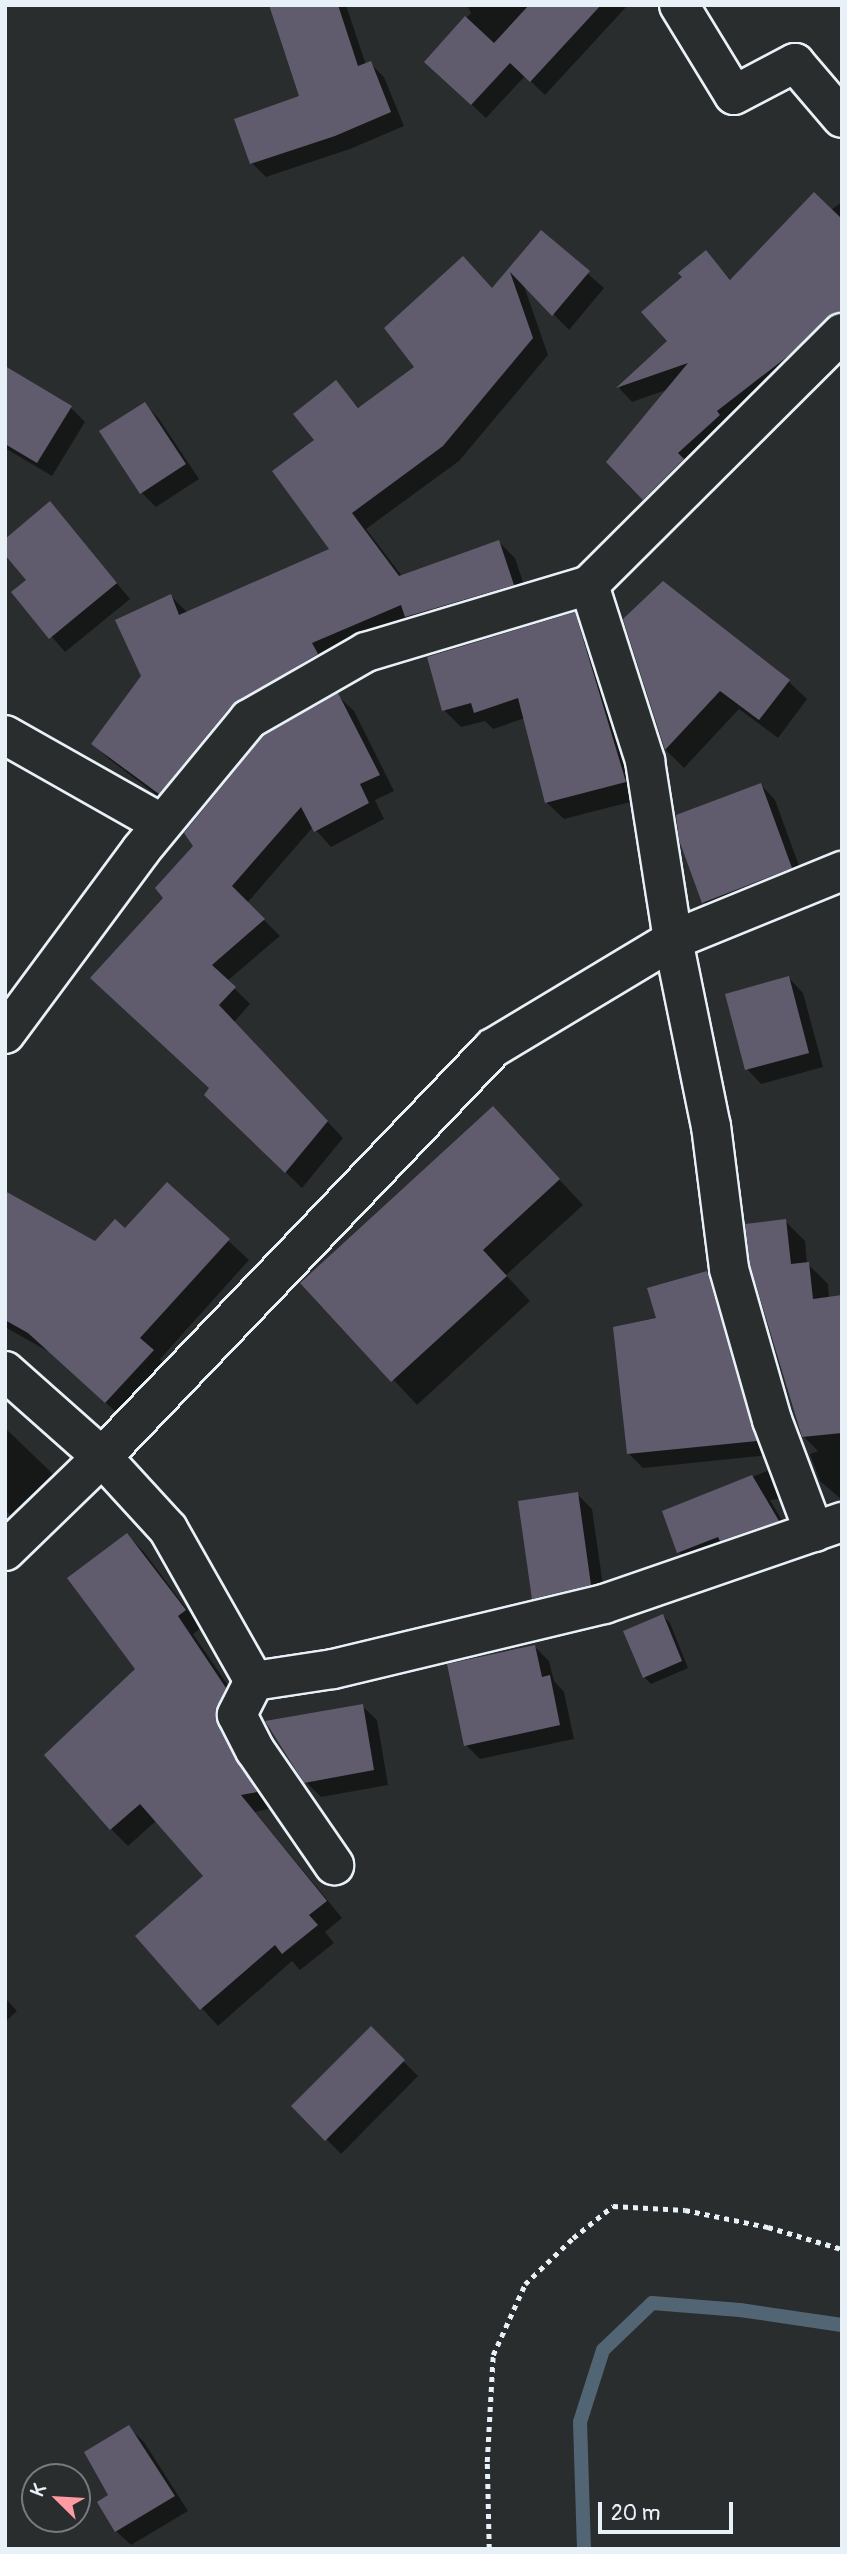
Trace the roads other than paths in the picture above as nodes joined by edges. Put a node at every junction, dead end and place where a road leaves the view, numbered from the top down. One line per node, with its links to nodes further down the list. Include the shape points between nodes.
1 (679, 5): 2 (street, via 734,95 795,63)
2 (842, 118)
3 (842, 333): 4 (street)
4 (589, 585): 6 (street, via 366,652 248,719); 8 (street, via 645,761)
5 (5, 736): 6 (street)
6 (162, 824): 9 (street)
7 (842, 871): 8 (street)
8 (673, 940): 11 (street, via 493,1048); 12 (street, via 710,1126 729,1269 772,1420)
9 (5, 1034)
10 (5, 1371): 11 (street)
11 (102, 1457): 13 (street); 14 (street, via 169,1529)
12 (828, 1527): 14 (street, via 604,1604 333,1669)
13 (5, 1551)
14 (254, 1681): 15 (street, via 237,1715 272,1779)
15 (334, 1865)

